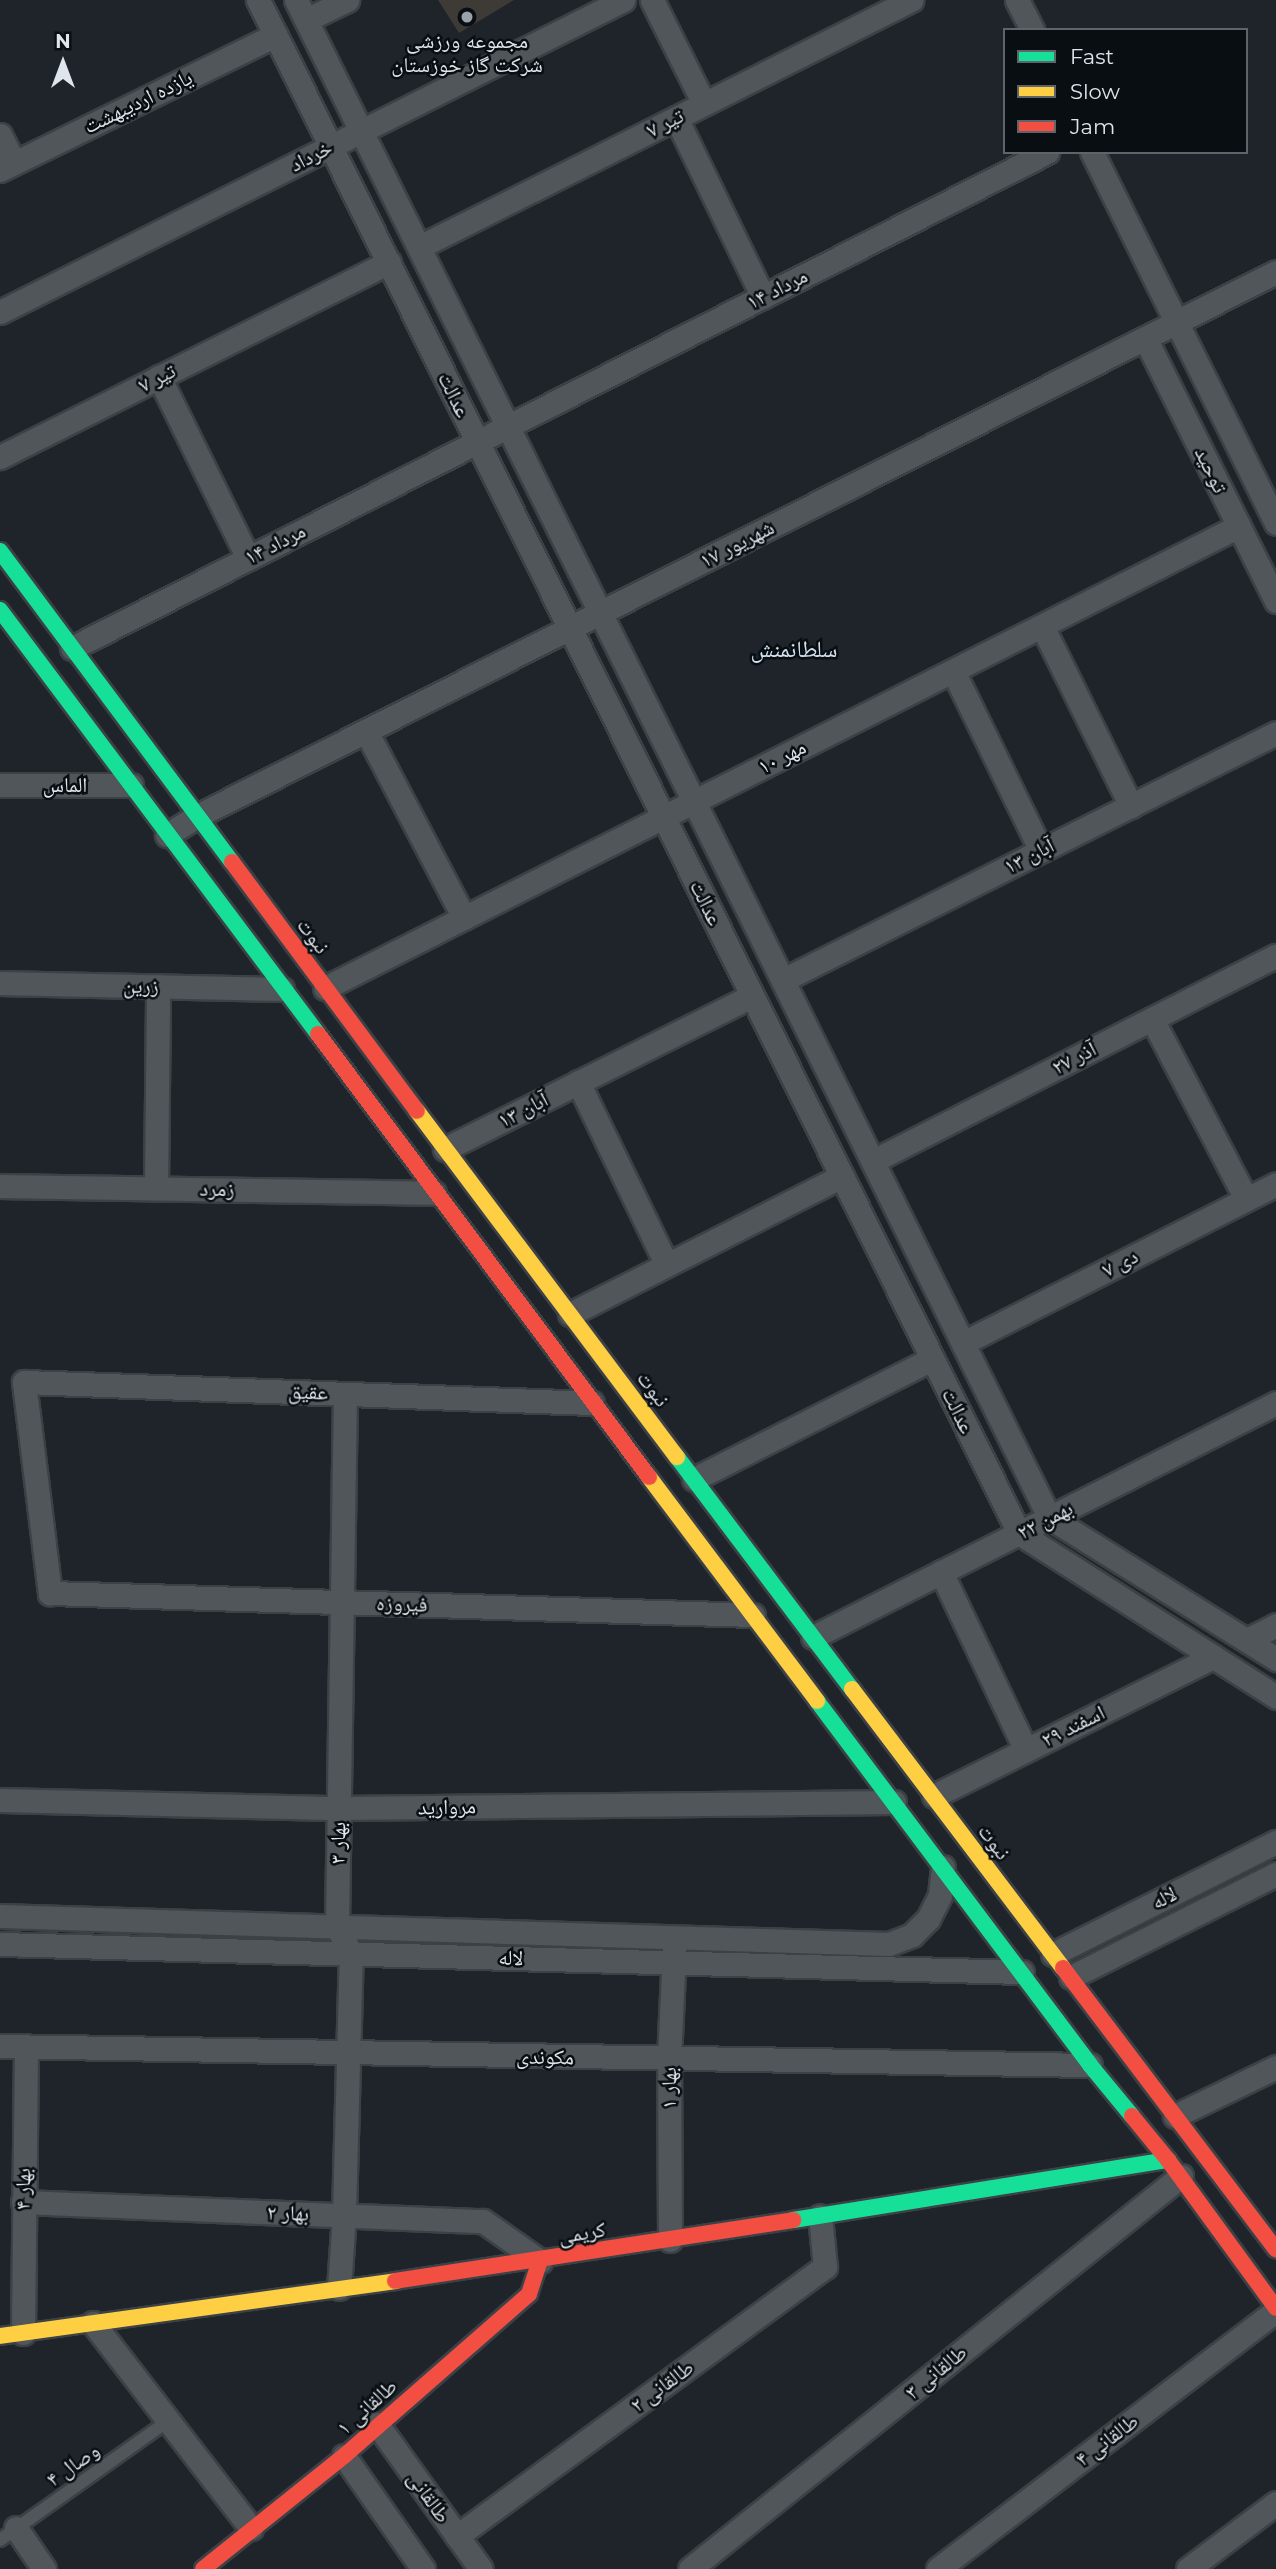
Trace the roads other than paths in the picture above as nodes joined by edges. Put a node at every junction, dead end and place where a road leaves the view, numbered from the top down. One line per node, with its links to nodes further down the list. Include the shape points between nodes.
1 (258, 0): 9 (street, عدالت)
2 (347, 0): 7 (street)
3 (623, 0): 12 (street, خرداد)
4 (652, 0): 10 (street)
5 (911, 0): 10 (street, ۷ تیر)
6 (1017, 0): 8 (street)
7 (301, 10): 12 (street, عدالت)
8 (1031, 28)
9 (276, 35): 14 (street, عدالت); 17 (street, یازده اردیبهشت)
10 (704, 104): 11 (street, ۷ تیر)
11 (676, 118): 18 (street, ۷ تیر); 21 (street)
12 (361, 131): 14 (street, خرداد); 18 (street, عدالت)
13 (0, 135): 17 (street)
14 (331, 146): 19 (street, عدالت); 22 (street, خرداد)
15 (1043, 154): 21 (street, ۱۴ مرداد)
16 (1093, 154): 23 (street, توحید)
17 (7, 167)
18 (419, 247): 26 (street, عدالت)
19 (388, 262): 25 (street, ۷ تیر); 27 (street, عدالت)
20 (1276, 272): 23 (street, ۱۷ شهریور)
21 (763, 297): 26 (street, ۱۴ مرداد)
22 (0, 312)
23 (1175, 323): 24 (street, ۱۷ شهریور); 29 (street, توحید)
24 (1146, 338): 30 (street, توحید); 35 (street, ۱۷ شهریور)
25 (159, 377): 28 (street, ۷ تیر); 32 (street)
26 (508, 426): 27 (street, ۱۴ مرداد); 35 (street, عدالت)
27 (477, 442): 32 (street, ۱۴ مرداد); 37 (street, عدالت)
28 (0, 457)
29 (1274, 514)
30 (1239, 526): 33 (street, توحید); 36 (street, ۱۰ مهر)
31 (0, 551): 38 (street, نبوت)
32 (248, 558): 38 (street, ۱۴ مرداد)
33 (1276, 601)
34 (0, 610): 43 (street, نبوت)
35 (601, 613): 37 (street, ۱۷ شهریور); 44 (street, عدالت)
36 (1042, 626): 39 (street, ۱۰ مهر); 45 (street)
37 (570, 629): 40 (street, ۱۷ شهریور); 47 (street, عدالت)
38 (72, 648): 46 (street, نبوت)
39 (953, 671): 44 (street, ۱۰ مهر); 49 (street)
40 (366, 732): 46 (street, ۱۷ شهریور); 50 (street)
41 (1276, 733): 45 (street, ۱۳ آبان)
42 (0, 785): 43 (street, الماس)
43 (131, 785): 48 (street, نبوت)
44 (694, 802): 47 (street, ۱۰ مهر); 52 (street, عدالت)
45 (1131, 806): 49 (street, ۱۳ آبان)
46 (197, 817): 48 (street, ۱۷ شهریور); 55 (street, نبوت)
47 (664, 817): 50 (street, ۱۰ مهر); 57 (street, عدالت)
48 (167, 835): 56 (street, نبوت)
49 (1041, 851): 52 (street, ۱۳ آبان)
50 (464, 918): 55 (street, ۱۰ مهر)
51 (1276, 956): 58 (street, ۲۷ آذر)
52 (783, 980): 61 (street, عدالت)
53 (0, 983): 54 (street, زرین)
54 (158, 986): 56 (street, زرین); 65 (street)
55 (325, 988): 60 (street, نبوت)
56 (282, 989): 66 (street, نبوت)
57 (752, 996): 59 (street, ۱۳ آبان); 62 (street, عدالت)
58 (1152, 1019): 61 (street, ۲۷ آذر); 67 (street)
59 (578, 1082): 60 (street, ۱۳ آبان); 68 (street)
60 (445, 1149): 69 (street, نبوت)
61 (873, 1161): 70 (street, عدالت)
62 (842, 1176): 68 (street); 71 (street, عدالت)
63 (1276, 1184): 67 (street, ۷ دی)
64 (0, 1186): 65 (street, زمرد)
65 (156, 1188): 66 (street, زمرد)
66 (434, 1193): 73 (street, نبوت)
67 (1246, 1199): 70 (street, ۷ دی)
68 (667, 1265): 69 (street)
69 (570, 1314): 75 (street, نبوت)
70 (963, 1343): 76 (street, عدالت)
71 (932, 1359): 75 (street); 77 (street, عدالت)
72 (345, 1394): 73 (street, عقیق); 79 (street, عقیق, via 24,1382); 80 (street, بهار ۳)
73 (593, 1403): 81 (street, نبوت)
74 (1276, 1403): 76 (street, ۲۲ بهمن)
75 (694, 1479): 83 (street, نبوت)
76 (1049, 1517): 77 (street, ۲۲ بهمن); 84 (street)
77 (1018, 1533): 78 (street, ۲۲ بهمن); 85 (street)
78 (941, 1572): 83 (street, ۲۲ بهمن); 88 (street)
79 (50, 1593): 80 (street, فیروزه)
80 (342, 1602): 81 (street, فیروزه); 92 (street, بهار ۳)
81 (753, 1615): 91 (street, نبوت)
82 (1276, 1625): 84 (street)
83 (813, 1637): 89 (street, نبوت)
84 (1247, 1640): 86 (street)
85 (1213, 1657): 87 (street); 88 (street, ۲۹ اسفند)
86 (1276, 1659)
87 (1276, 1697)
88 (1026, 1750): 89 (street, ۲۹ اسفند)
89 (934, 1796): 102 (street, نبوت)
90 (0, 1800): 92 (street, مروارید)
91 (894, 1802): 92 (street, مروارید); 94 (street, نبوت)
92 (339, 1808): 97 (street, بهار ۳)
93 (1276, 1842): 102 (street, لاله)
94 (943, 1867): 98 (street, لاله, via 940,1895 928,1919 912,1935 889,1944); 102 (street, نبوت)
95 (1276, 1874): 103 (street, لاله)
96 (0, 1916): 97 (street, لاله)
97 (337, 1926): 98 (street, لاله); 100 (street, بهار ۳)
98 (675, 1936): 101 (street, بهار ۱)
99 (0, 1944): 100 (street, لاله)
100 (351, 1954): 101 (street, لاله); 108 (street, بهار ۳)
101 (674, 1963): 102 (street, لاله); 109 (street, بهار ۱)
102 (1038, 1963): 103 (street); 103 (street, نبوت); 105 (street, نبوت)
103 (1071, 1978): 104 (street, نبوت)
104 (1093, 2007): 105 (street, via 1071,2007); 112 (street, نبوت)
105 (1061, 2026): 110 (street, نبوت)
106 (0, 2046): 107 (street, مکوندی)
107 (26, 2046): 108 (street, مکوندی); 114 (street, بهار ۴)
108 (348, 2053): 109 (street, مکوندی); 115 (street, بهار ۳)
109 (669, 2060): 110 (street, مکوندی); 117 (street, بهار ۱)
110 (1090, 2065): 113 (street, نبوت)
111 (1276, 2067): 112 (street)
112 (1175, 2116): 118 (street, نبوت)
113 (1175, 2168): 116 (street, کریمی); 121 (street, نبوت); 137 (street, طالقانی ۳)
114 (23, 2202): 115 (street, بهار ۲); 123 (street, بهار ۴)
115 (344, 2215): 119 (street, بهار ۲, via 483,2221); 120 (street, بهار ۳)
116 (820, 2216): 117 (street, کریمی); 132 (street, طالقانی ۲, via 825,2267)
117 (670, 2240): 119 (street, کریمی)
118 (1276, 2249)
119 (540, 2261): 120 (street, کریمی); 127 (street, طالقانی ۱, via 529,2294)
120 (339, 2288): 122 (street, کریمی)
121 (1276, 2309): 138 (street, طالقانی ۴)
122 (93, 2323): 123 (street, کریمی); 126 (street)
123 (23, 2333): 124 (street, کریمی); 125 (lane)
124 (0, 2336)
125 (0, 2349)
126 (168, 2421): 130 (street); 131 (lane, وصال ۴)
127 (377, 2424): 128 (street, طالقانی ۱); 132 (street, طالقانی)
128 (344, 2456): 130 (street, طالقانی ۱); 135 (street)
129 (1276, 2503): 139 (street)
130 (251, 2528): 134 (street, طالقانی ۱)
131 (8, 2534): 133 (street)
132 (457, 2536): 136 (street, طالقانی)
133 (44, 2569)
134 (203, 2569)
135 (423, 2569)
136 (481, 2569)
137 (690, 2569)
138 (938, 2569)
139 (1188, 2569)

